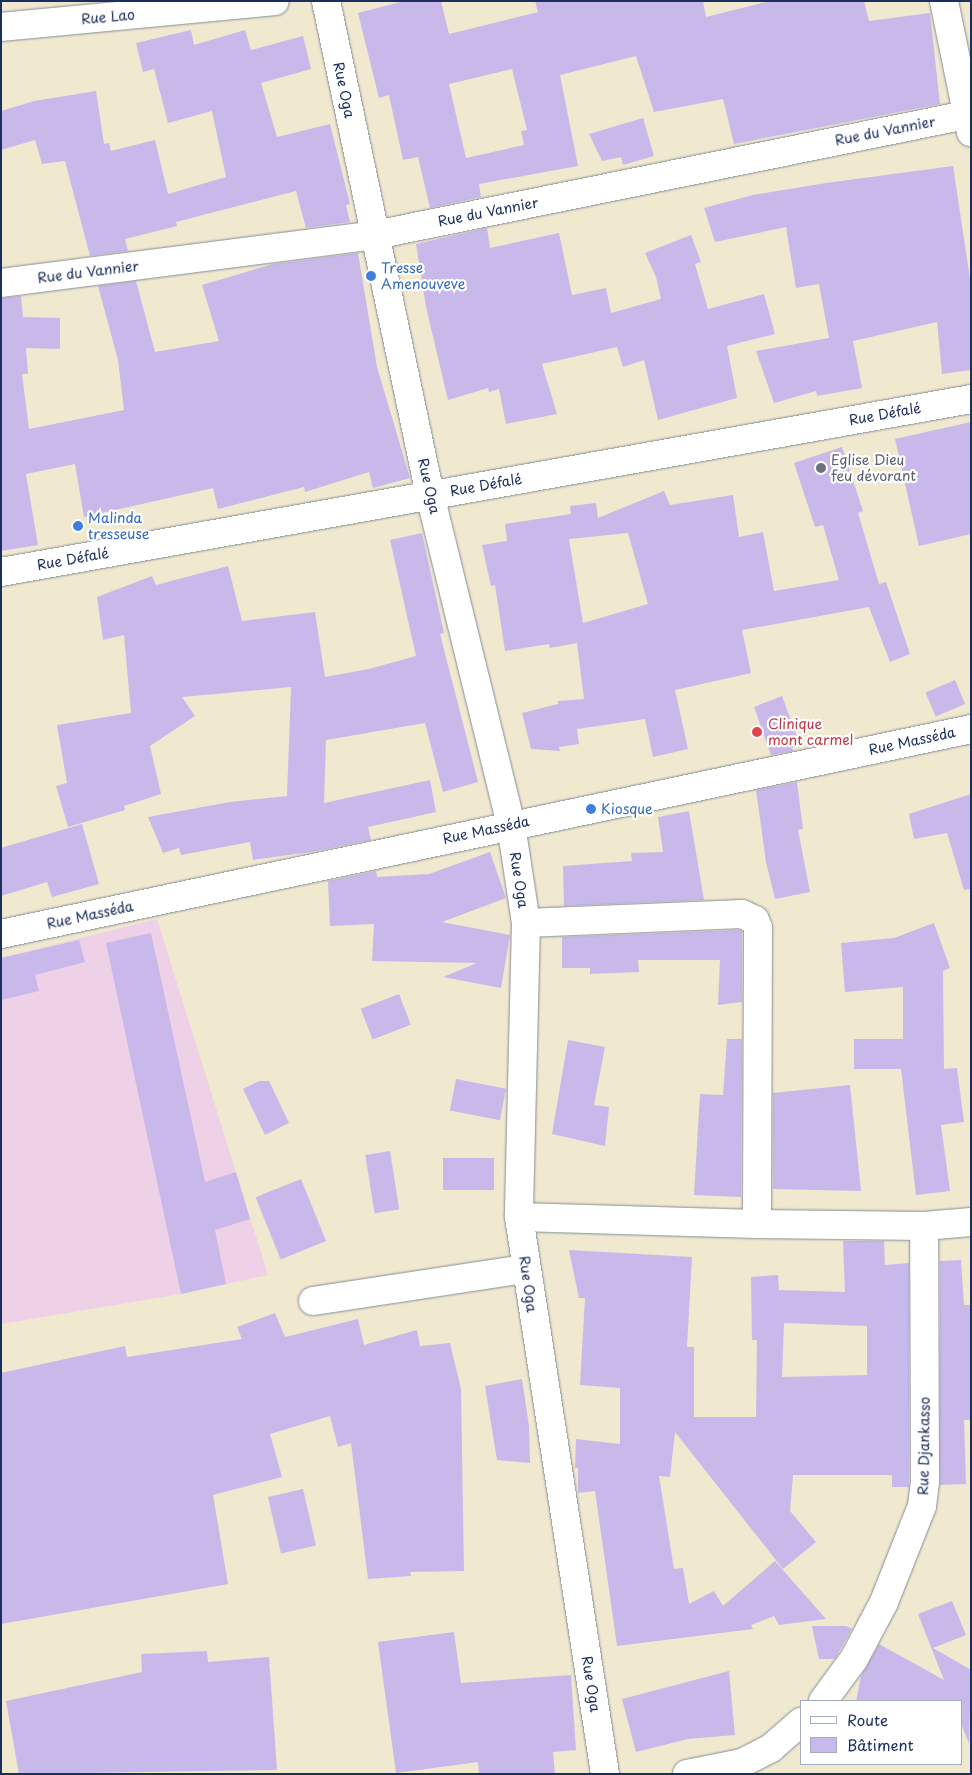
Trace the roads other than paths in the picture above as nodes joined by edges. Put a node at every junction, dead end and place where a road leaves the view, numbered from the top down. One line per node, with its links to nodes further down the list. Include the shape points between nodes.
1 (275, 1): 4 (street, Rue Lao)
2 (326, 1): 6 (street, Rue Oga)
3 (944, 1): 5 (street)
4 (1, 28)
5 (970, 120): 6 (street, Rue du Vannier)
6 (375, 235): 7 (street, Rue du Vannier); 9 (street, Rue Oga)
7 (1, 283)
8 (971, 399): 9 (street, Rue Défalé)
9 (430, 495): 10 (street, Rue Défalé); 12 (street, Rue Oga)
10 (1, 572)
11 (971, 728): 12 (street, Rue Masséda)
12 (511, 825): 13 (street, Rue Oga); 14 (street, Rue Masséda)
13 (526, 922): 15 (street, Rue Oga); 17 (street, via 742,914 755,920 758,928)
14 (1, 934)
15 (519, 1217): 17 (street); 19 (street, Rue Oga)
16 (971, 1222): 18 (street)
17 (757, 1224): 18 (street)
18 (924, 1226): 21 (street, Rue Djankasso, via 926,1481 922,1506 884,1602 854,1659)
19 (525, 1269): 20 (street); 23 (street, Rue Oga)
20 (313, 1301)
21 (823, 1700)
22 (800, 1723): 24 (street, via 771,1748 742,1763)
23 (605, 1774)
24 (687, 1774)

